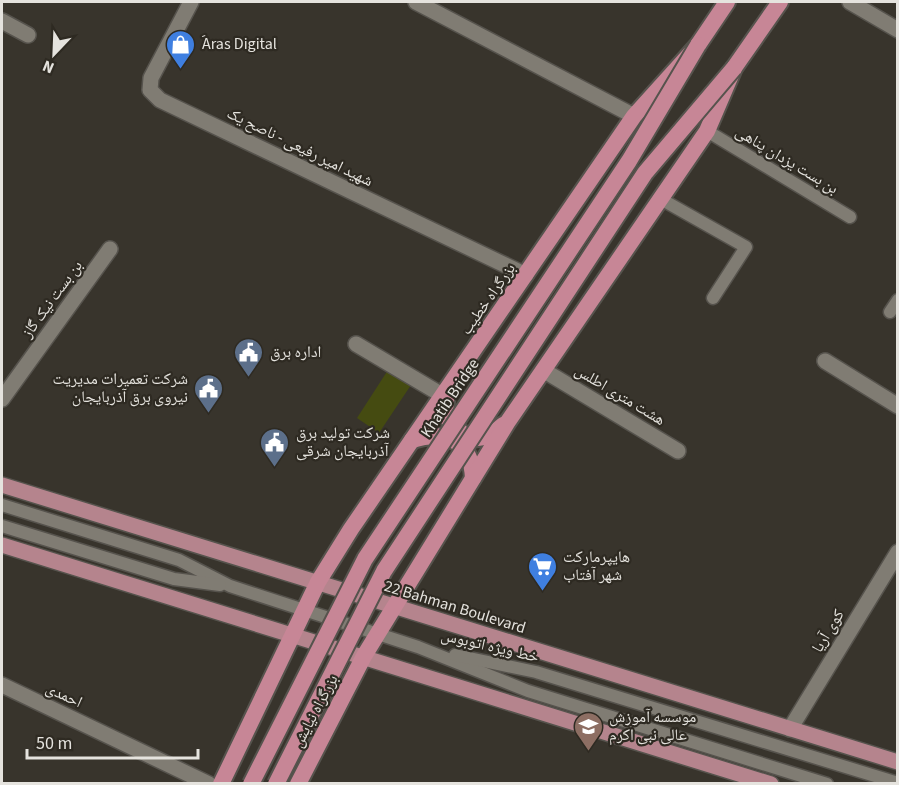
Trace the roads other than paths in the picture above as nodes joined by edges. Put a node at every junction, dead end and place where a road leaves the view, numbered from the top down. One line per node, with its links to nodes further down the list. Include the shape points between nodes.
1 (191, 2): 16 (street, شهید امیر رفیعی - ناصح یک, via 152,78 150,90 160,100)
2 (416, 2): 11 (street)
3 (727, 2): 9 (highway)
4 (780, 2): 10 (highway)
5 (850, 2): 7 (street)
6 (2, 21): 8 (street)
7 (897, 30)
8 (28, 35)
9 (698, 45): 11 (highway, بزرگراه خطیب); 48 (highway, Khatib Bridge, bridge, via 629,161 364,559)
10 (734, 68): 12 (highway); 49 (highway, bridge, via 645,173 384,571)
11 (634, 116): 16 (highway, بزرگراه خطیب)
12 (707, 131): 13 (highway); 14 (lane, بن بست یزدان پناهی)
13 (659, 198): 17 (lane, via 747,247); 22 (highway)
14 (850, 217)
15 (110, 249): 24 (street, بن بست نیک گاز)
16 (526, 275): 23 (highway, بزرگراه خطیب)
17 (713, 298)
18 (897, 300): 19 (lane)
19 (891, 312)
20 (356, 344): 23 (street)
21 (825, 361): 25 (street)
22 (543, 370): 26 (highway); 28 (street, هشت متری اطلس)
23 (446, 389): 26 (highway, via 444,406 453,428 471,439 490,436); 27 (highway, بزرگراه خطیب)
24 (2, 399)
25 (897, 406)
26 (507, 423): 29 (highway)
27 (411, 440): 29 (highway, via 438,435 450,438 468,454); 35 (highway, بزرگراه خطیب)
28 (678, 451)
29 (473, 478): 37 (highway)
30 (2, 485): 35 (main road, 22 Bahman Boulevard)
31 (2, 505): 36 (lane, via 178,561)
32 (2, 526): 36 (lane, via 174,579)
33 (2, 544): 40 (main road)
34 (897, 552): 44 (street, کوی آریا)
35 (318, 582): 37 (main road, 22 Bahman Boulevard); 38 (highway, بزرگراه خطیب)
36 (230, 586): 38 (lane)
37 (394, 607): 39 (highway, بزرگراه نیایش); 44 (main road, 22 Bahman Boulevard)
38 (304, 610): 39 (lane); 40 (highway, بزرگراه خطیب)
39 (378, 634): 41 (lane); 42 (highway, بزرگراه نیایش)
40 (292, 635): 42 (main road); 47 (highway)
41 (418, 646): 52 (lane, خط ویژه اتوبوس, via 528,691); 53 (lane, خط ویژه اتوبوس, via 536,672)
42 (364, 656): 50 (highway, بزرگراه نیایش); 51 (main road)
43 (2, 685): 46 (street, احمدی)
44 (789, 729): 45 (main road, 22 Bahman Boulevard)
45 (897, 762)
46 (209, 783)
47 (221, 783)
48 (251, 783)
49 (276, 783)
50 (298, 783)
51 (771, 783)
52 (827, 783)
53 (897, 783)

